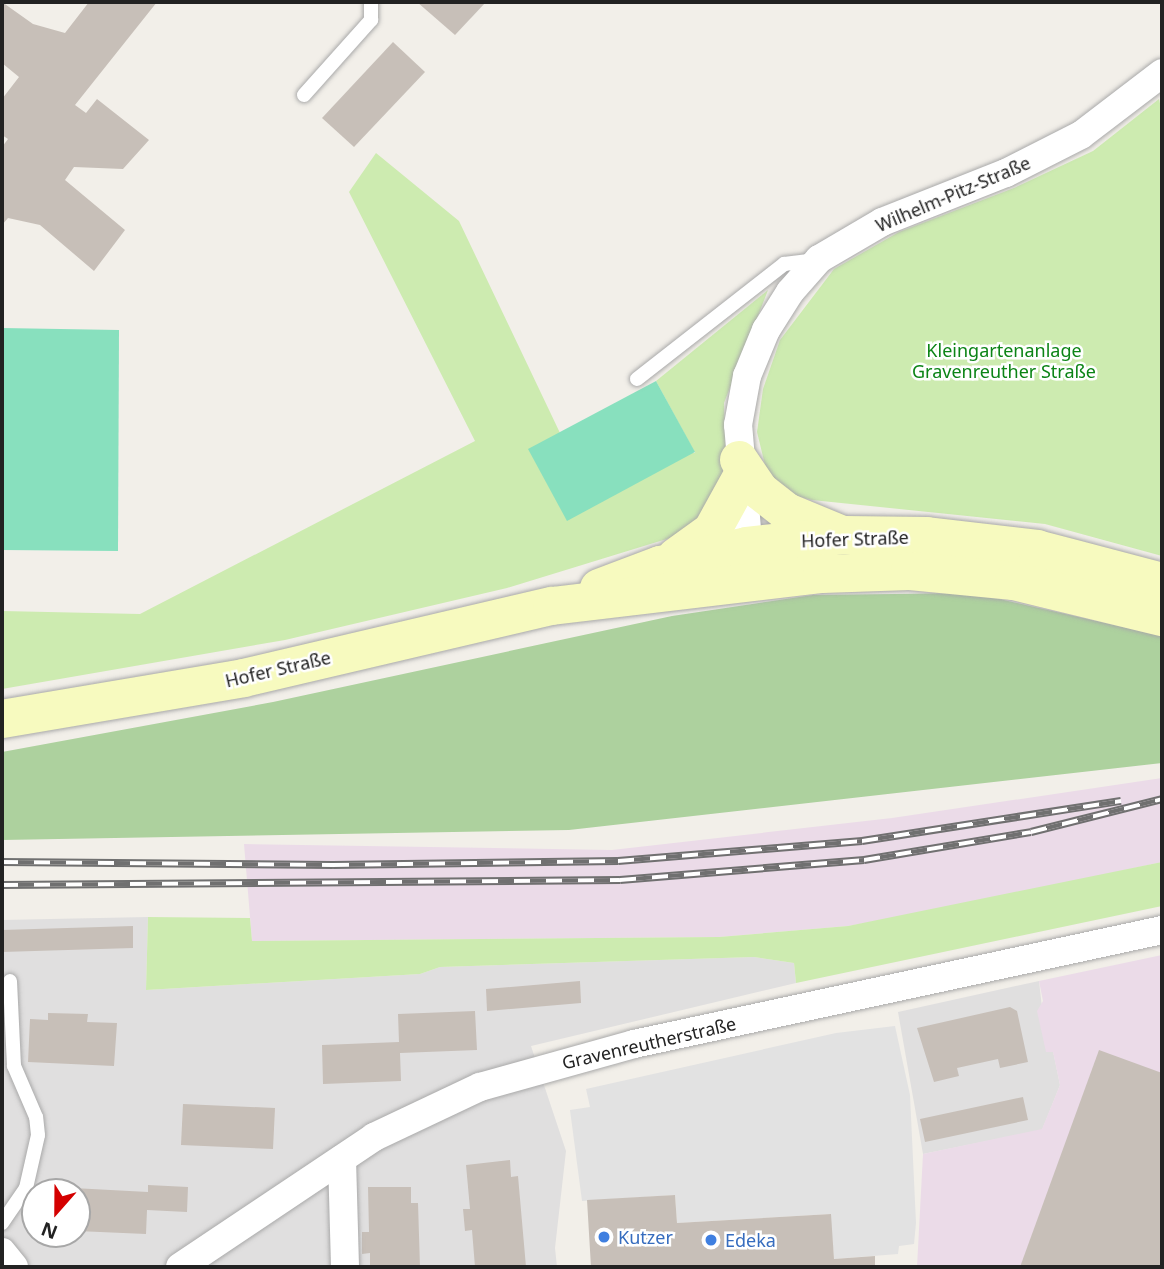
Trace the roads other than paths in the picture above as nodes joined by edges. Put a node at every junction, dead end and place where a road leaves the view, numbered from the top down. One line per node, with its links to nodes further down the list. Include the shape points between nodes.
1 (371, 2): 3 (lane, via 371,20)
2 (1162, 73): 4 (street, Wilhelm-Pitz-Straße, via 1081,135 1006,173 882,222)
3 (304, 95)
4 (818, 259): 5 (lane, via 784,264); 6 (street, Wilhelm-Pitz-Straße, via 766,330 747,376 738,425)
5 (638, 379)
6 (739, 470): 7 (main road, via 787,512); 8 (street, Wilhelm-Pitz-Straße); 9 (main road, via 712,531)
7 (845, 536): 8 (main road, Hofer Straße); 10 (main road, Hofer Straße, via 927,536 1038,549)
8 (750, 564): 9 (main road, Hofer Straße); 11 (main road, Hofer Straße); 12 (main road, Hofer Straße, via 822,573 910,571 1014,581)
9 (660, 565): 11 (main road, Hofer Straße)
10 (1162, 582)
11 (552, 606): 13 (main road, Hofer Straße, via 244,678)
12 (1162, 617)
13 (2, 719)
14 (1162, 930): 16 (street, Gravenreutherstraße, via 530,1070 445,1101)
15 (10, 981): 17 (lane, via 14,1066 36,1117 38,1135 26,1188)
16 (342, 1158): 20 (street, Gravenreutherstraße); 21 (street)
17 (2, 1223)
18 (2, 1252): 19 (street)
19 (14, 1267)
20 (180, 1267)
21 (345, 1267)

